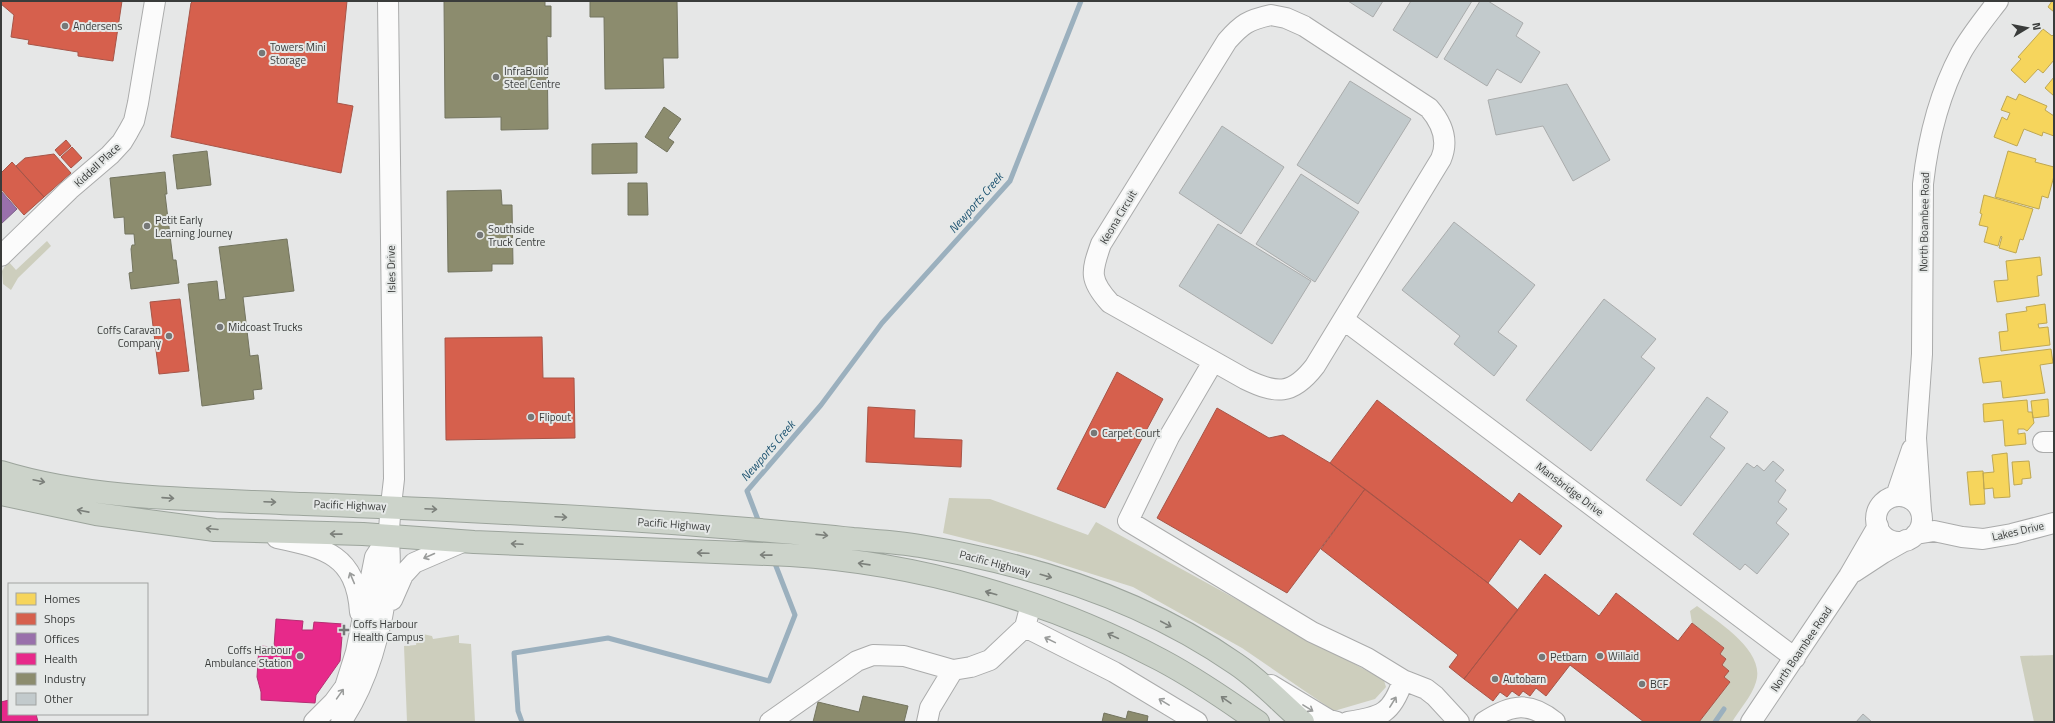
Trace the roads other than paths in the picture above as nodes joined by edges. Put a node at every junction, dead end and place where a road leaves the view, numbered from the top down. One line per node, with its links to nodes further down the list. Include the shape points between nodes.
1 (155, 1): 4 (street, Kiddell Place, via 138,103 134,121 128,132 110,155)
2 (388, 1): 11 (street, Isles Drive, via 394,471)
3 (1998, 1): 7 (street, North Boambee Road, via 1973,34 1954,69 1940,101 1926,159 1923,184 1922,354)
4 (1, 256)
5 (1344, 320): 6 (street, Keona Circuit, via 1307,377 1294,387 1278,390 1265,388); 6 (street, Keona Circuit, via 1442,159 1446,148 1445,137 1438,119 1429,108 1304,26 1271,15 1250,20 1241,25 1227,41 1101,244 1093,267 1097,289 1110,304); 23 (street, Mansbridge Drive)
6 (1213, 362): 26 (street, via 1169,437 1128,521 1312,632 1367,658)
7 (1916, 438): 10 (street, North Boambee Road); 14 (street, North Boambee Road)
8 (1, 472): 11 (highway, Pacific Highway, one-way to 11, via 59,485 137,495)
9 (1, 494): 15 (highway, one-way to 9, via 136,521)
10 (1896, 496): 13 (street, via 1880,507); 14 (street, via 1908,498 1918,506)
11 (392, 507): 16 (street, Isles Drive); 24 (highway, Pacific Highway, one-way to 24, via 740,528 916,545 994,561 1068,582 1156,618)
12 (2054, 523): 14 (street, Lakes Drive, via 1983,539 1962,538)
13 (1878, 526): 14 (street, via 1886,537 1892,540); 18 (street, North Boambee Road)
14 (1920, 526): 18 (street, North Boambee Road)
15 (251, 532): 16 (highway, one-way to 15); 22 (street, one-way to 15, via 355,585 340,561 311,545)
16 (389, 536): 17 (highway); 20 (street, Isles Drive, via 389,573); 22 (street, via 375,556)
17 (465, 541): 19 (highway, one-way to 17, via 930,576 872,565 790,555); 20 (street, one-way to 20, via 414,563 403,575)
18 (1849, 576): 23 (street, North Boambee Road)
19 (1032, 604): 21 (street); 32 (highway, one-way to 19, via 1162,660 1112,635)
20 (380, 626): 28 (street, via 357,695)
21 (1024, 627): 25 (street, via 990,660); 31 (street, one-way to 21, via 1114,672)
22 (361, 630): 27 (street, one-way to 22, via 345,687)
23 (1795, 658): 39 (street, North Boambee Road)
24 (1239, 665): 33 (highway, Pacific Highway); 34 (street, one-way to 34, via 1329,720)
25 (953, 670): 29 (street, via 904,656 873,655 857,661); 30 (street, via 930,708)
26 (1402, 680): 35 (street, one-way to 26, via 1384,714 1396,698); 36 (street, via 1426,689)
27 (314, 722)
28 (341, 722)
29 (770, 722)
30 (927, 722)
31 (1197, 722)
32 (1258, 722)
33 (1302, 722)
34 (1337, 722)
35 (1348, 722)
36 (1459, 722)
37 (1484, 722): 38 (street, via 1507,709 1529,707 1543,712)
38 (1556, 722)
39 (1751, 722)

